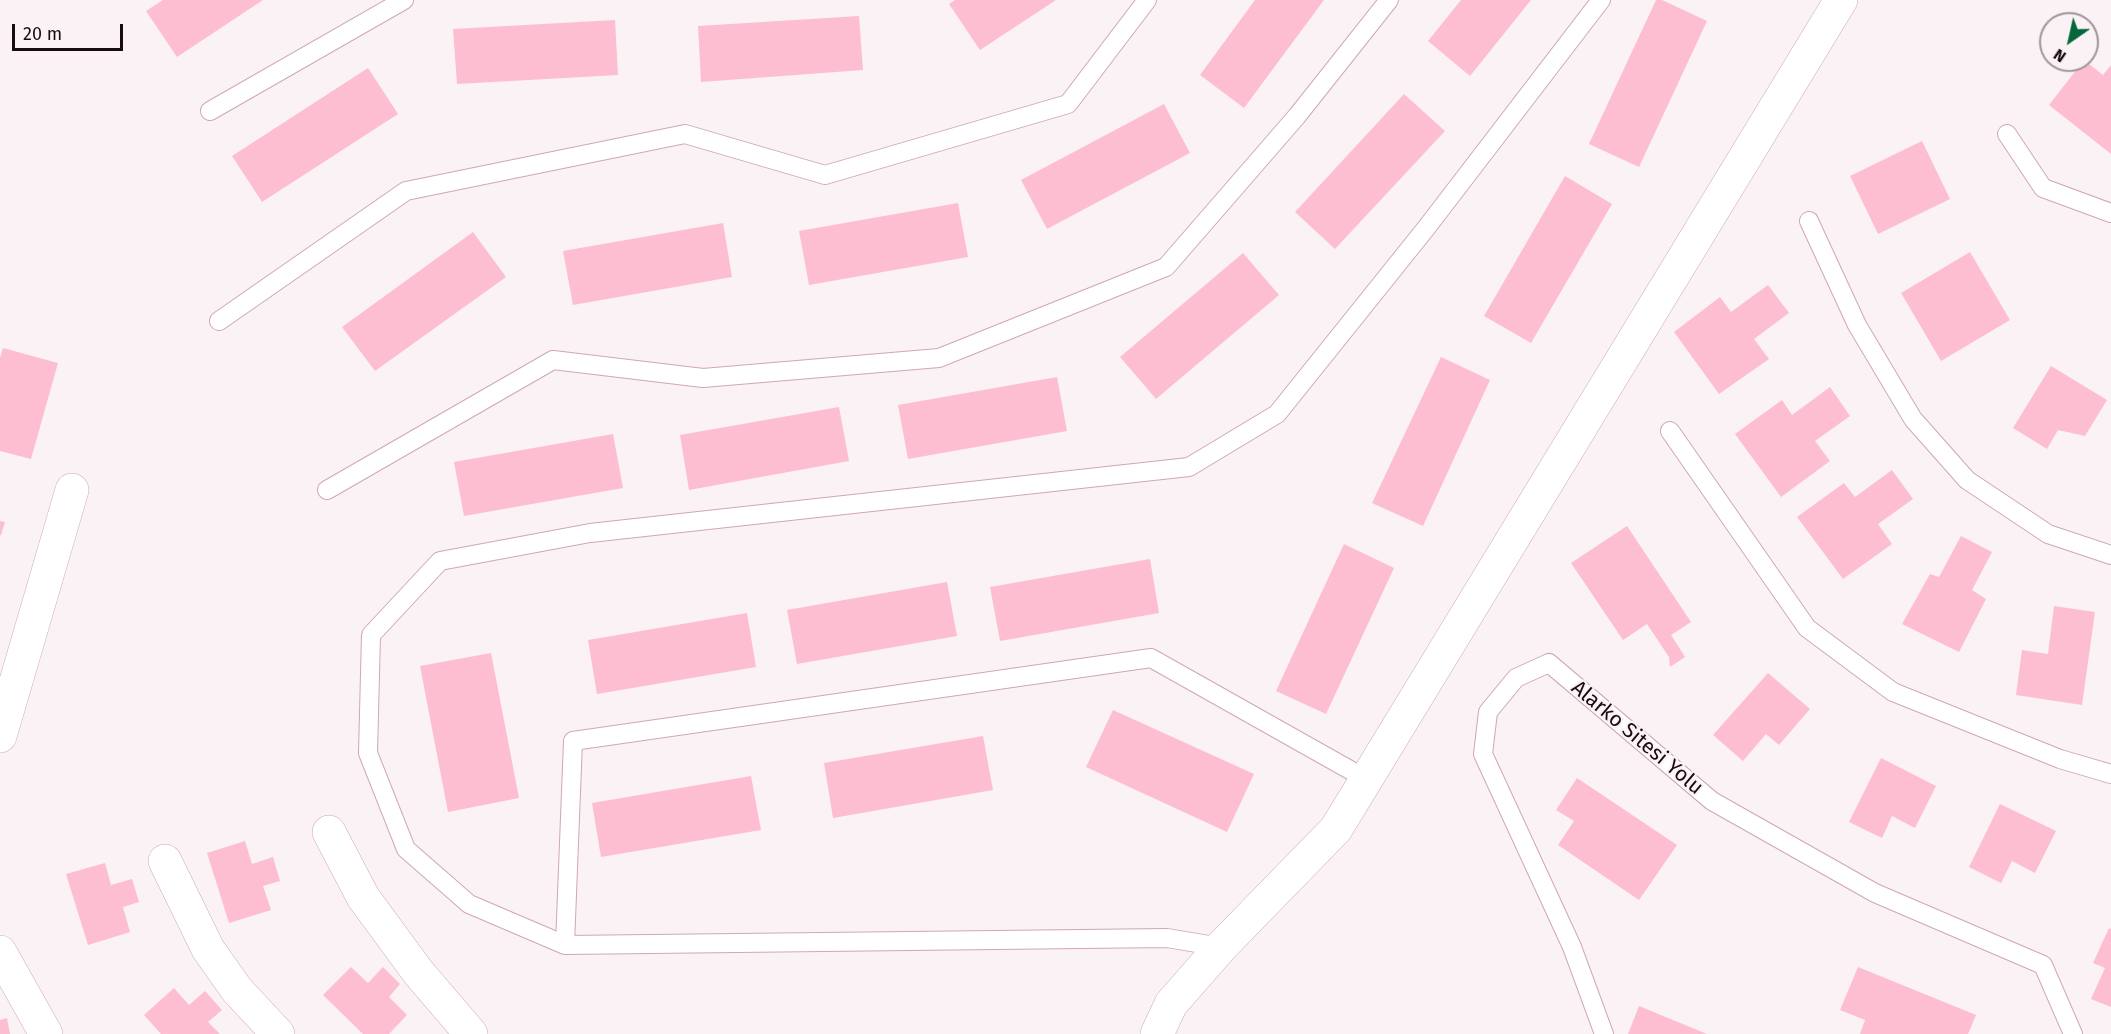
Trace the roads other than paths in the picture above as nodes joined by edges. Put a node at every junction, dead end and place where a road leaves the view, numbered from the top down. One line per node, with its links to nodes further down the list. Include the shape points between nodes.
1 (404, 0): 6 (lane)
2 (1147, 0): 10 (lane, via 1068,104 825,176 685,134 406,191)
3 (1389, 0): 13 (lane, via 1297,116 1166,267 939,358 703,378 553,360)
4 (1601, 0): 20 (lane, via 1277,414 1189,467 590,532 440,561 371,634 368,753 406,849 469,904)
5 (1841, 0): 17 (street)
6 (210, 111)
7 (2007, 134): 8 (lane, via 2043,188)
8 (2111, 213)
9 (1809, 221): 14 (lane, via 1857,325 1913,419 1967,480 2048,534)
10 (219, 321)
11 (1670, 431): 16 (lane, via 1807,628 1893,692 2060,759)
12 (72, 490): 15 (street)
13 (327, 490)
14 (2111, 555)
15 (0, 736)
16 (2111, 774)
17 (1366, 779): 20 (lane, via 1151,658 573,741); 21 (street, via 1336,829)
18 (328, 832): 25 (street, via 363,897 418,972)
19 (165, 861): 24 (street, via 208,949 237,990)
20 (565, 945): 21 (lane, via 1167,938)
21 (1221, 947): 26 (street, via 1171,1004)
22 (0, 952): 23 (street)
23 (46, 1034)
24 (278, 1034)
25 (471, 1034)
26 (1157, 1034)
27 (1604, 1034): 28 (lane, Alarko Sitesi Yolu, via 1572,947 1483,754 1488,712 1516,678 1549,663 1712,801 1875,893 2043,965)
28 (2073, 1034)

